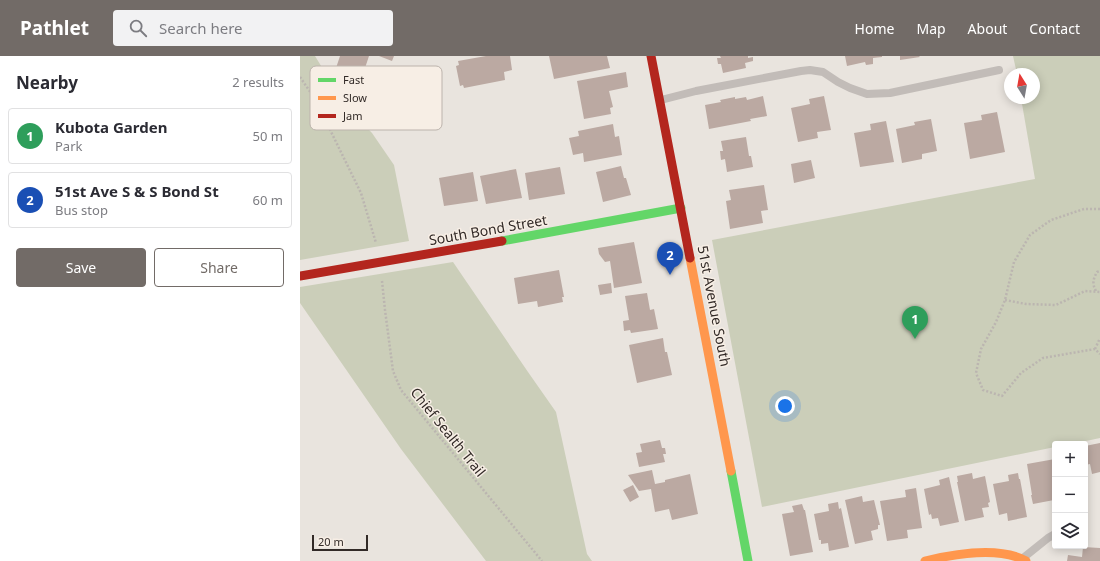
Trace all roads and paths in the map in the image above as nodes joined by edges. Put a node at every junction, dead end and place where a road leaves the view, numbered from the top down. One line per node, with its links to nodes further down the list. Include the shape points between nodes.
1 (651, 56): 5 (street, 51st Avenue South)
2 (999, 70): 5 (lane, via 890,93 867,94 838,82 823,72 810,70)
3 (300, 77): 4 (path)
4 (310, 92)
5 (660, 100): 7 (street, 51st Avenue South)
6 (330, 130): 9 (path, via 361,193)
7 (681, 208): 11 (street, South Bond Street); 22 (street, 51st Avenue South)
8 (1100, 208): 15 (path, via 1050,220 1030,235 1014,262)
9 (377, 248)
10 (1100, 271): 13 (path, via 1093,279)
11 (300, 276)
12 (382, 280): 21 (path, Chief Sealth Trail, via 393,371 401,390)
13 (1096, 291): 14 (path); 15 (path, via 1085,291 1056,305)
14 (1100, 292)
15 (1005, 300): 17 (path, via 982,349 976,373 983,390 1002,396 1021,373 1043,358)
16 (1100, 338): 17 (path)
17 (1095, 349): 18 (path)
18 (1100, 354)
19 (1052, 536): 20 (lane)
20 (1024, 560): 23 (street, via 1011,555 978,554 952,555)
21 (542, 561)
22 (748, 561)
23 (925, 561)

